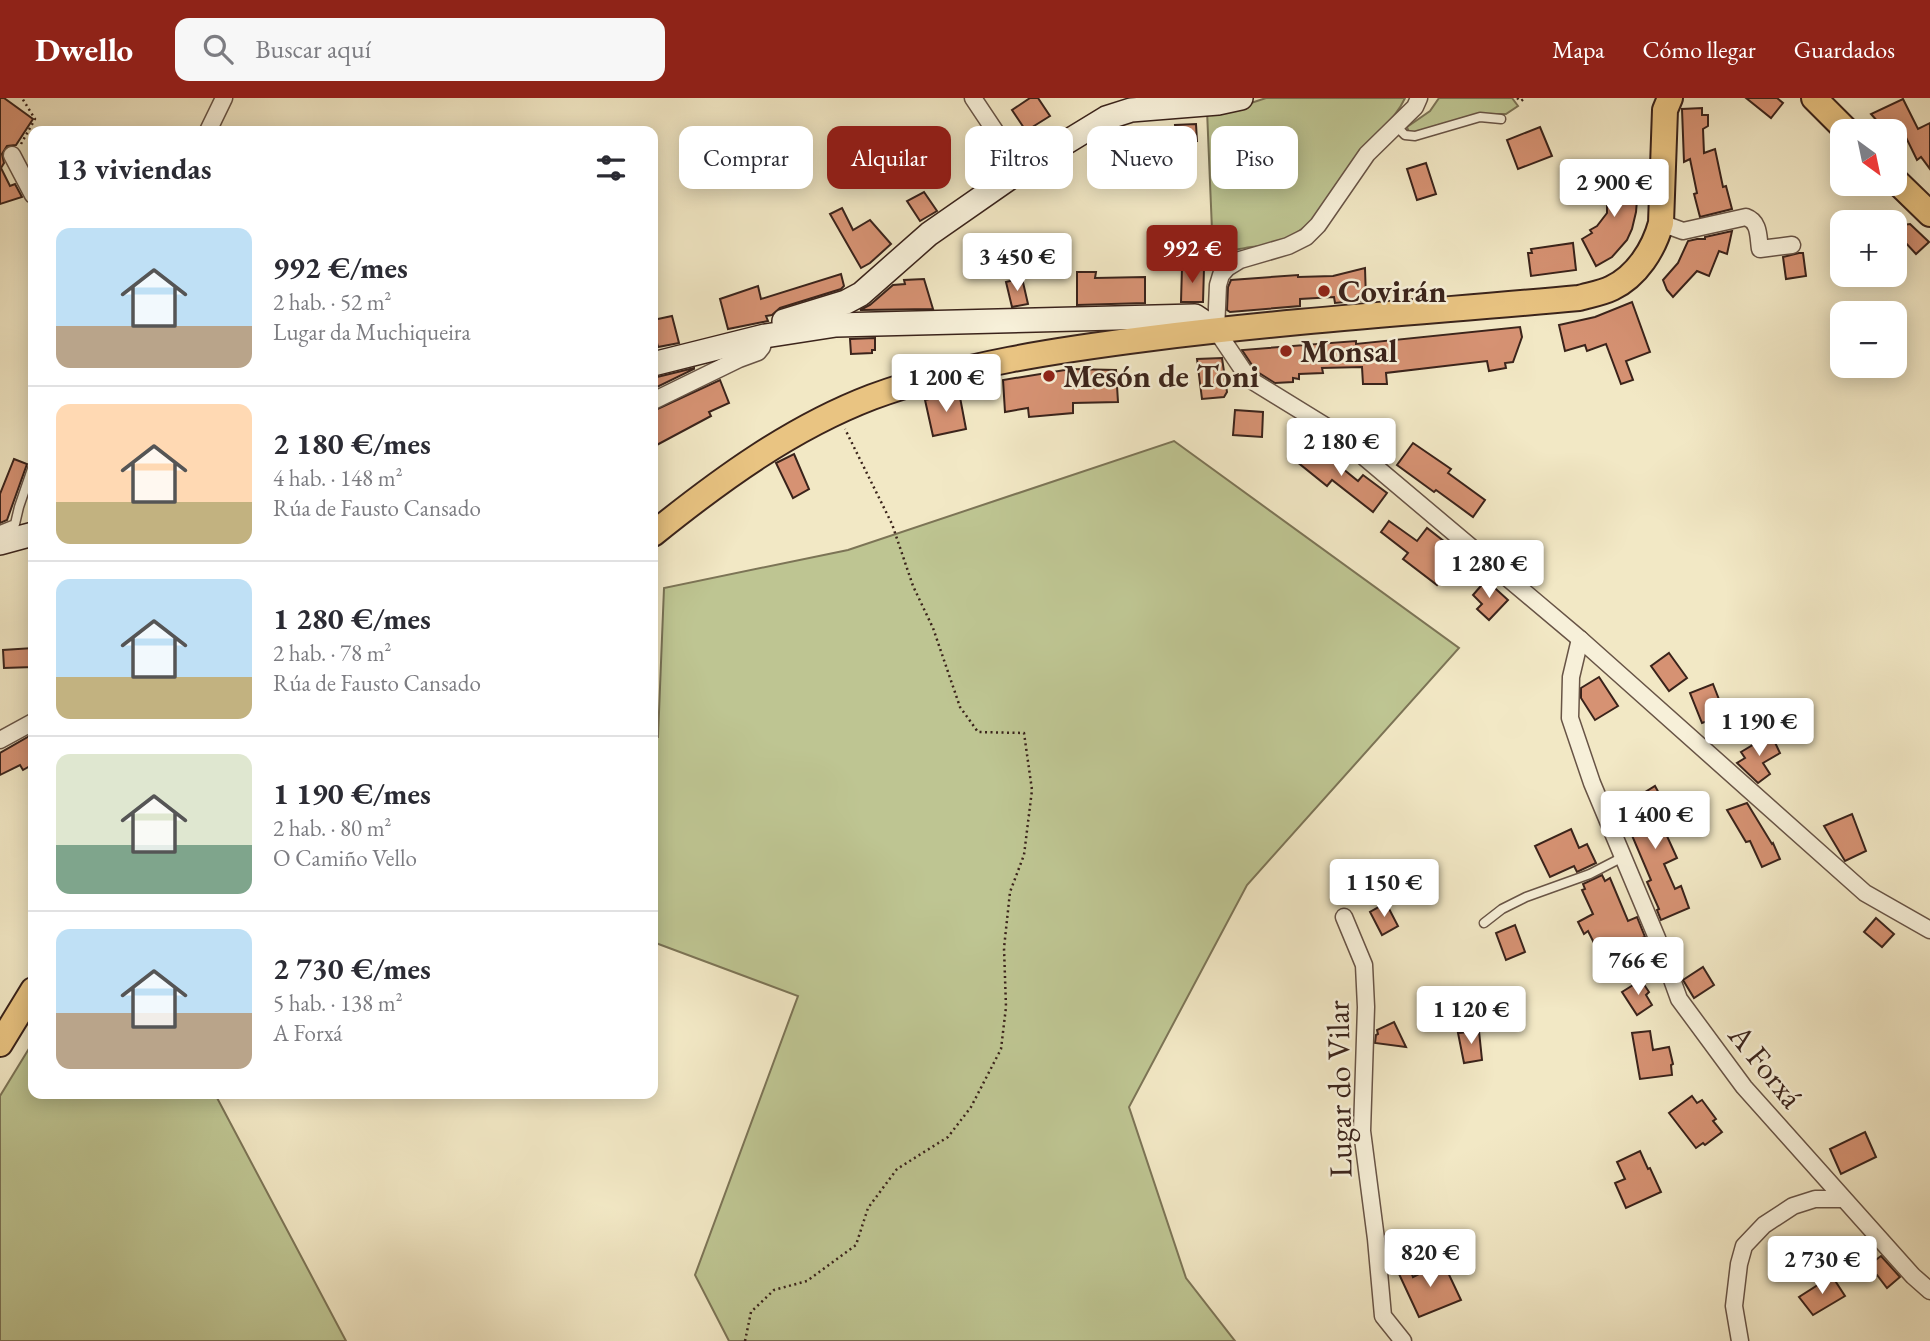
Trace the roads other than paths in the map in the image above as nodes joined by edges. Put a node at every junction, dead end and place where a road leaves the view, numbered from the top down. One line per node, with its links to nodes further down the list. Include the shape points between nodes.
1 (224, 98): 10 (street)
2 (973, 98): 11 (street)
3 (1241, 98): 12 (street, via 1131,110 1106,118)
4 (1419, 98): 9 (street)
5 (1814, 98): 8 (main road)
6 (1665, 102): 18 (main road)
7 (1501, 119): 9 (lane, via 1480,117 1415,136 1405,135)
8 (1835, 119)
9 (1396, 125): 20 (street, via 1367,154 1306,237 1227,268 1218,285)
10 (210, 126)
11 (992, 126)
12 (1073, 138)
13 (12, 155): 14 (street)
14 (28, 185)
15 (994, 189): 21 (street, via 929,234 861,294 782,321)
16 (1908, 193): 17 (main road)
17 (1930, 214)
18 (1661, 223): 19 (street, via 1683,231 1746,217 1757,226 1760,249); 20 (main road, via 1633,273 1611,289 1579,298)
19 (1792, 245)
20 (1216, 330): 21 (street, via 1195,316 836,325); 26 (main road, via 994,362 905,386 788,438); 29 (street, via 1249,379 1332,430)
21 (765, 335): 22 (street); 23 (street, via 758,352)
22 (658, 363)
23 (658, 399)
24 (28, 481): 25 (lane, via 15,524)
25 (0, 530)
26 (658, 530)
27 (28, 535): 28 (street)
28 (0, 543)
29 (1580, 639): 32 (street, A Forxá, via 1571,677 1570,718); 35 (street, via 1865,893)
30 (28, 725): 31 (street)
31 (0, 740)
32 (1623, 857): 34 (lane, via 1526,897); 38 (street, A Forxá, via 1679,999 1744,1087)
33 (1344, 917): 40 (street, Lugar do Vilar, via 1364,965 1362,1132 1383,1315)
34 (1484, 923)
35 (1930, 930)
36 (28, 998): 37 (main road)
37 (0, 1044)
38 (1843, 1199): 39 (street, A Forxá); 41 (street, via 1815,1199 1793,1206 1764,1225 1744,1246 1734,1306)
39 (1930, 1291)
40 (1403, 1341)
41 (1740, 1341)

